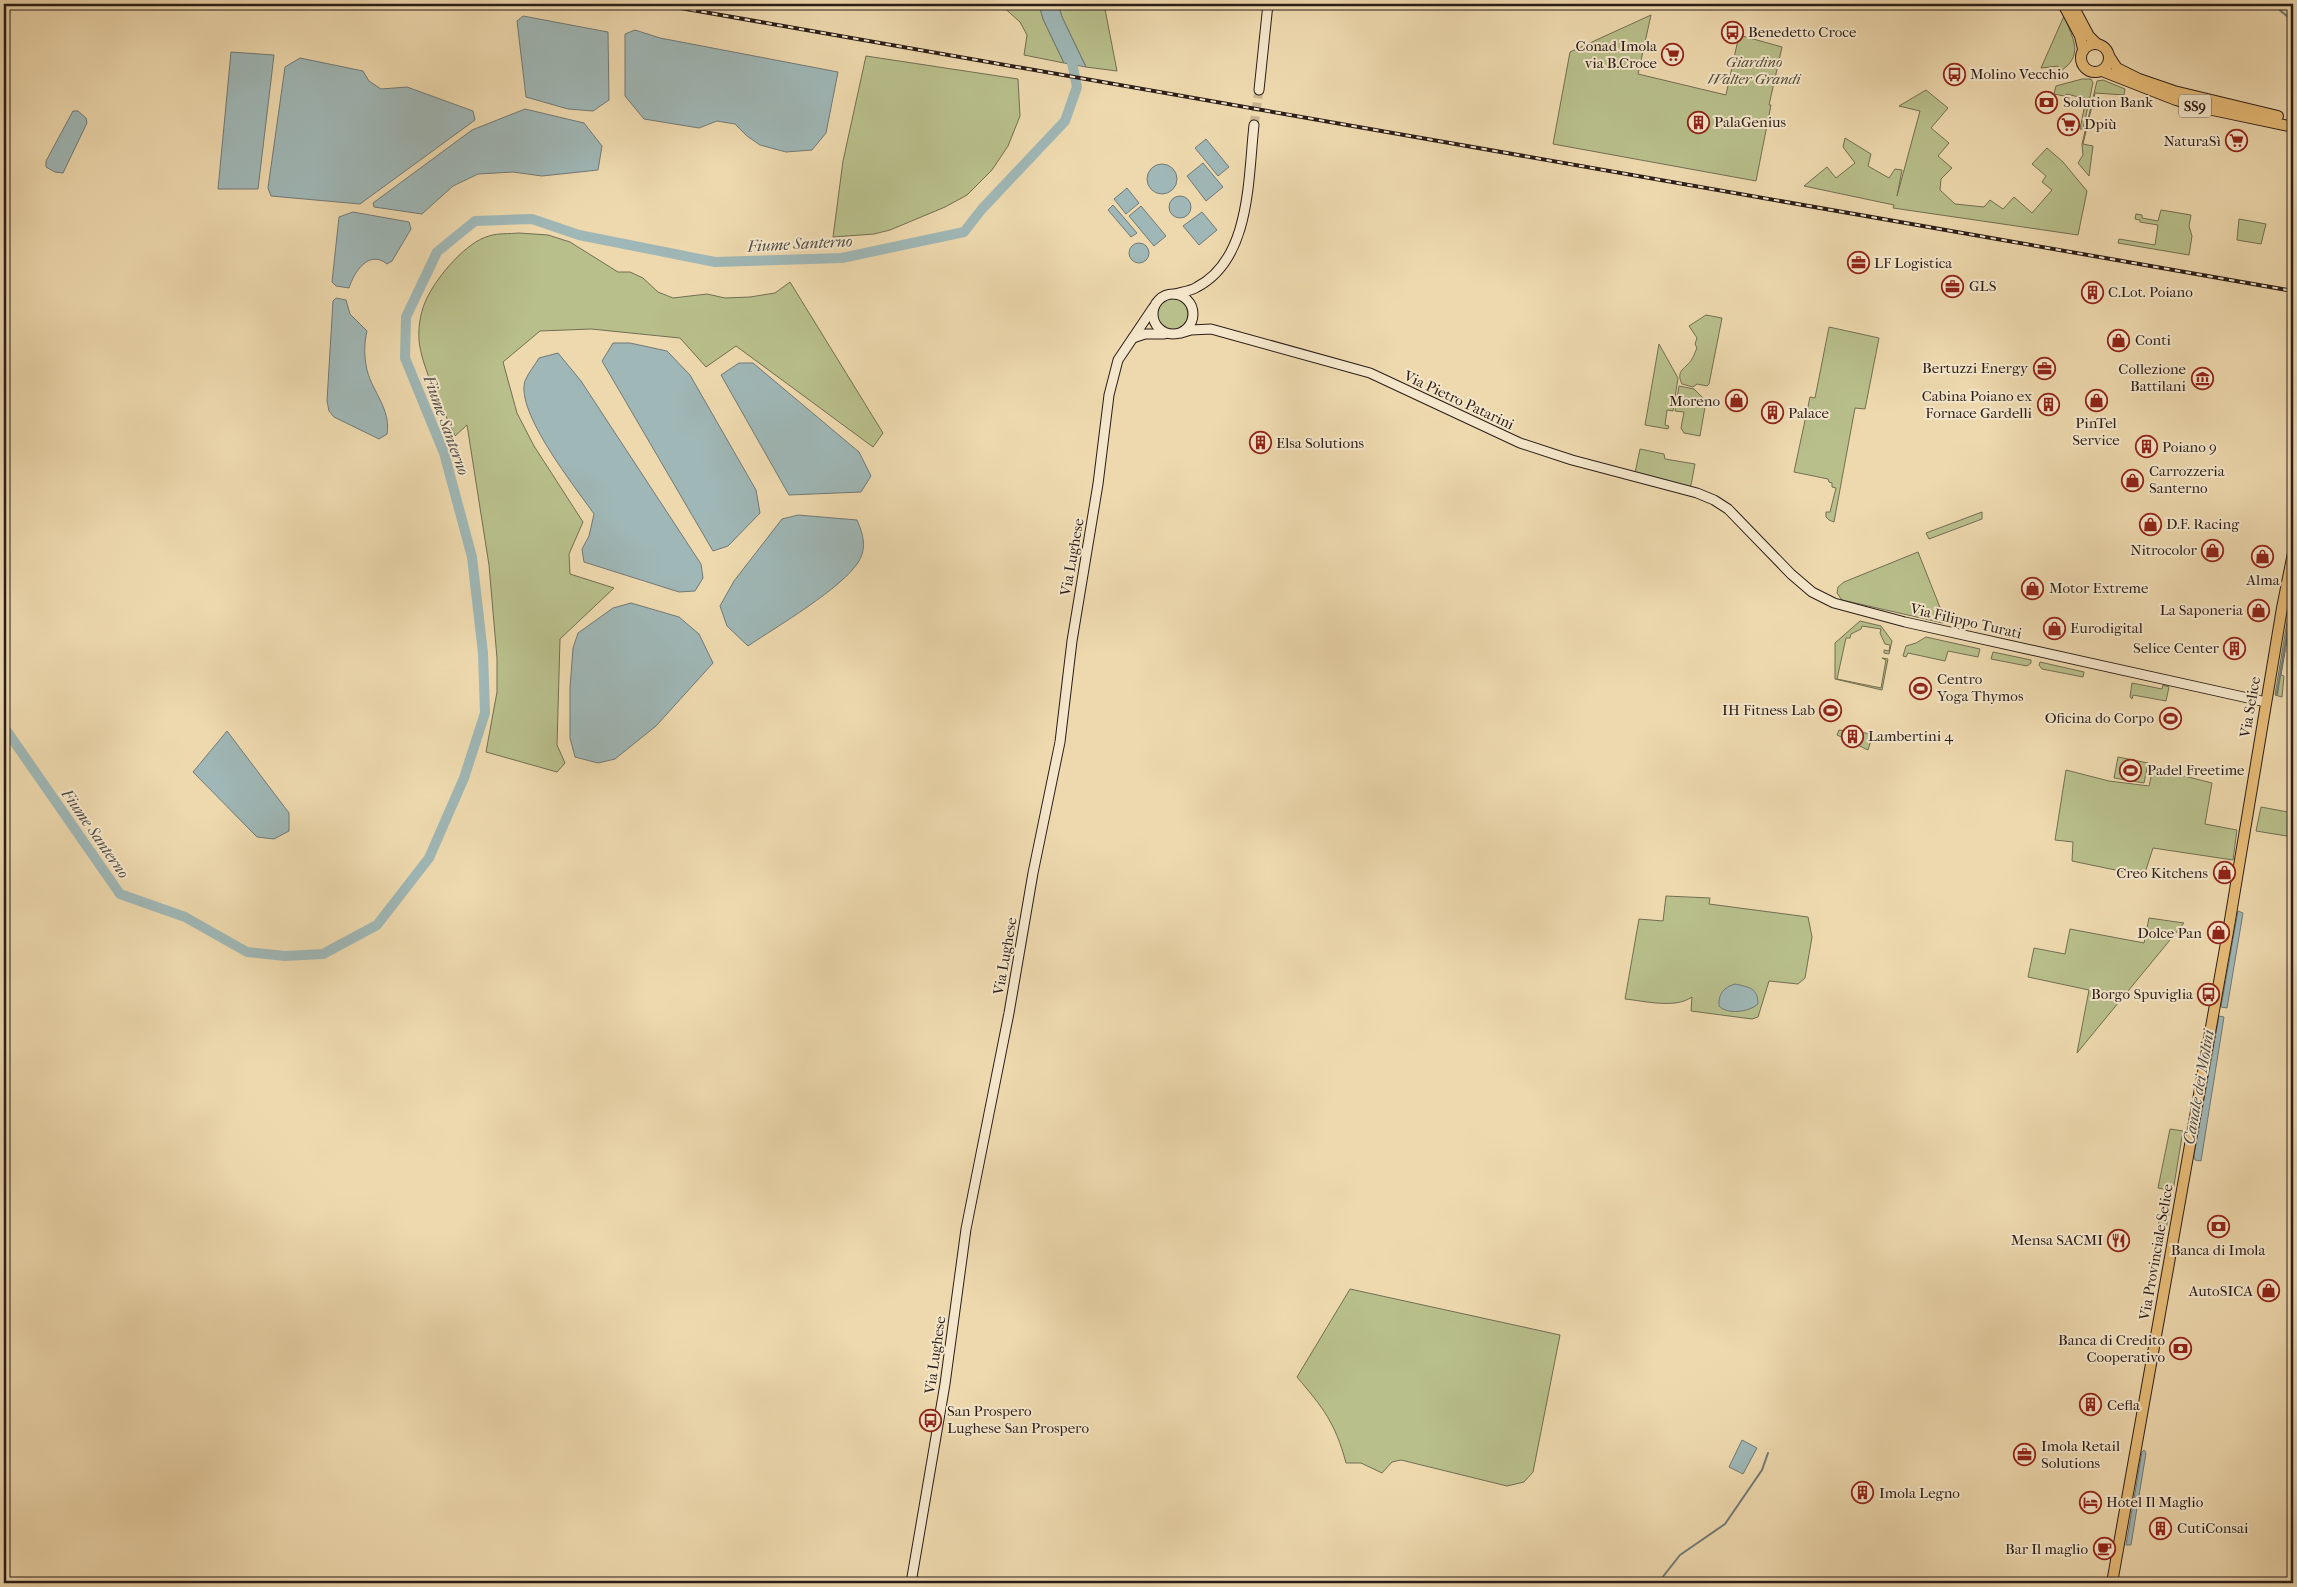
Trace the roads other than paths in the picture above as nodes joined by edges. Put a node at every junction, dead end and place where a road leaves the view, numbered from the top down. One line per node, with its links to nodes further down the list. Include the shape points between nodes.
1 (1268, 4): 8 (main road)
2 (2063, 4): 5 (main road)
3 (2072, 4): 4 (main road, via 2088,36)
4 (2097, 44): 5 (main road); 6 (main road, via 2105,48)
5 (2084, 49): 7 (main road, via 2080,58 2082,66 2093,73)
6 (2109, 56): 7 (main road); 9 (main road, SS9, via 2117,68 2139,79 2174,91)
7 (2102, 71): 11 (main road, SS9, via 2185,103)
8 (1258, 90)
9 (2293, 120)
10 (1254, 126): 12 (main road, via 1241,229 1226,261)
11 (2293, 127)
12 (1198, 287): 13 (main road, Via Lughese); 15 (main road)
13 (1175, 294): 14 (main road, Via Lughese, via 1162,297); 15 (main road, via 1186,298)
14 (1153, 308): 18 (main road, via 1154,321); 19 (main road, Via Lughese)
15 (1193, 310): 16 (main road, Via Pietro Patarini); 17 (main road, via 1190,325)
16 (1211, 329): 17 (main road, Via Pietro Patarini); 20 (main road, Via Pietro Patarini, via 1370,373 1493,432 1544,452)
17 (1181, 333): 18 (main road)
18 (1167, 334): 19 (main road, via 1145,334)
19 (1133, 338): 25 (main road, Via Lughese, via 1118,360 1109,395 1060,742 968,1221 945,1384)
20 (1697, 493): 23 (main road, Via Filippo Turati, via 1728,509 1791,574 1812,592 1834,603 1905,622)
21 (2293, 553): 22 (main road, Via Selice)
22 (2291, 577): 23 (main road, Via Selice)
23 (2266, 702): 24 (main road, Via Selice)
24 (2228, 926): 26 (main road, Via Provinciale Selice)
25 (911, 1583)
26 (2112, 1583)

